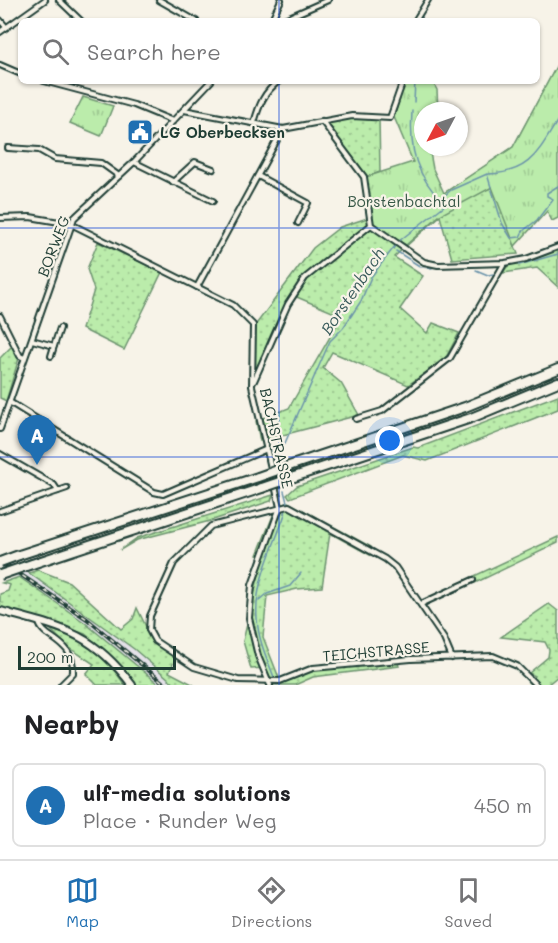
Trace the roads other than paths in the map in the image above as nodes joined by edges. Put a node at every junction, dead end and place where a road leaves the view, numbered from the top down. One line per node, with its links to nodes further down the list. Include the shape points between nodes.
1 (45, 0): 7 (street)
2 (59, 0): 8 (street)
3 (159, 0): 9 (street)
4 (280, 0): 10 (street)
5 (328, 0): 11 (street)
6 (428, 0): 12 (street)
7 (19, 18)
8 (78, 18)
9 (191, 18)
10 (273, 18)
11 (287, 18)
12 (417, 18)
13 (18, 19): 15 (street)
14 (0, 20): 15 (street)
15 (6, 27): 16 (street)
16 (0, 32)
17 (0, 65): 18 (street)
18 (18, 73)
19 (55, 84): 24 (street, via 134,105)
20 (208, 84): 23 (street, BORWEG)
21 (275, 84): 26 (street, via 259,104)
22 (402, 84): 25 (street, via 390,118 352,116)
23 (183, 110): 24 (street, BORWEG); 26 (street)
24 (173, 121): 29 (street, BORWEG)
25 (322, 121): 27 (street); 38 (street, via 364,177)
26 (254, 123): 27 (street)
27 (283, 129): 32 (street)
28 (8, 148): 31 (street, via 39,150 55,159 101,163)
29 (134, 162): 31 (street, BORWEG); 33 (street)
30 (213, 169): 33 (street, via 195,162)
31 (119, 176): 37 (street, BORWEG)
32 (258, 176): 36 (street, via 308,203); 41 (street)
33 (173, 182): 34 (street)
34 (213, 201)
35 (0, 218): 37 (street, BACHSTRASSE, via 30,217)
36 (298, 223)
37 (71, 224): 41 (street, BACHSTRASSE); 44 (street, BORWEG)
38 (371, 225): 40 (street, via 424,262); 50 (street, via 305,278 288,304)
39 (558, 247): 40 (street)
40 (505, 263): 51 (street, via 450,358)
41 (197, 287): 50 (street, BACHSTRASSE, via 232,305 253,326)
42 (0, 316): 47 (street)
43 (60, 328): 45 (street)
44 (32, 340): 45 (street); 47 (street, BORWEG)
45 (54, 346): 46 (street)
46 (51, 356)
47 (24, 358): 53 (street, BORWEG)
48 (558, 369): 62 (highway, bridge, via 465,407)
49 (558, 382): 63 (highway, bridge, via 471,418)
50 (252, 386): 56 (street, BACHSTRASSE)
51 (405, 393): 52 (street); 54 (street, via 382,411)
52 (409, 398)
53 (11, 403): 55 (street, BORWEG); 56 (street, via 163,494)
54 (356, 419)
55 (0, 429)
56 (267, 449): 60 (street, BACHSTRASSE)
57 (0, 454): 59 (street)
58 (67, 488): 59 (street)
59 (58, 491): 61 (street)
60 (281, 507): 65 (street, TEICHSTRASSE, via 290,507 385,559); 69 (street, BACHSTRASSE, via 252,585 249,618 258,656); 69 (street, TEICHSTRASSE, via 211,526 174,563 150,616 149,630 155,641 194,667 238,680)
61 (0, 511)
62 (0, 561)
63 (0, 575)
64 (473, 580): 65 (street)
65 (421, 604): 68 (street)
66 (0, 611): 67 (street)
67 (39, 621): 70 (street, via 41,628 64,646 73,662 73,673); 71 (street, via 84,638 119,668)
68 (452, 658): 69 (street, TEICHSTRASSE, via 314,668); 72 (street, TEICHSTRASSE, via 507,660)
69 (270, 683)
70 (61, 685)
71 (132, 685)
72 (536, 685)

